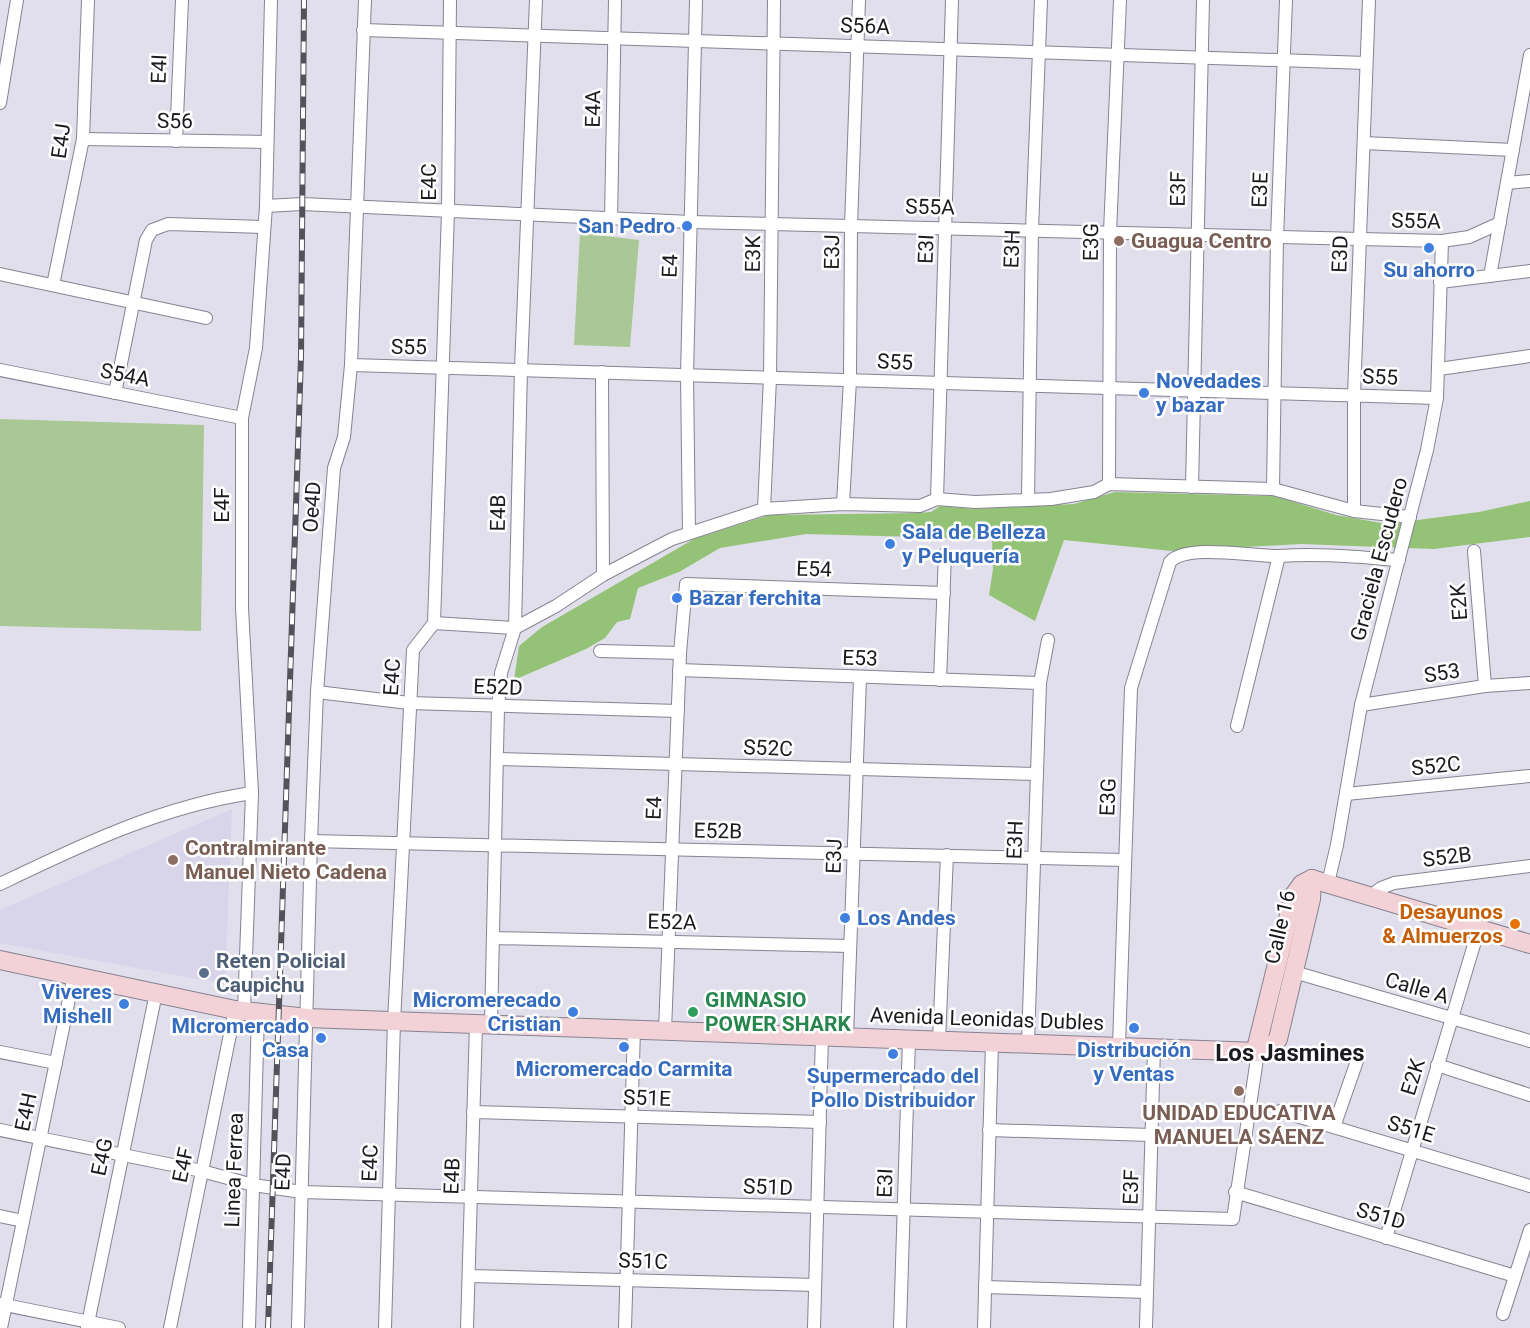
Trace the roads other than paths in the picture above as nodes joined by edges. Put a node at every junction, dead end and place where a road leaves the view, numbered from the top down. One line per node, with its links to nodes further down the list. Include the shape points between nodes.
1 (17, 0): 33 (street)
2 (88, 0): 34 (street, E4J)
3 (182, 0): 35 (street, E4I)
4 (271, 0): 36 (street, E4F)
5 (365, 0): 18 (street, Oe4D)
6 (450, 0): 19 (street, E4C)
7 (536, 0): 20 (street, E4B)
8 (615, 0): 21 (street, E4A)
9 (696, 0): 22 (street, E4)
10 (774, 0): 23 (street, E3K)
11 (859, 0): 24 (street, E3J)
12 (952, 0): 25 (street, E3I)
13 (1041, 0): 26 (street, E3H)
14 (1120, 0): 27 (street, E3G)
15 (1203, 0): 29 (street, E3F)
16 (1286, 0): 30 (street, E3E)
17 (1369, 0): 31 (street, E3D)
18 (363, 30): 19 (street, S56A); 42 (street, Oe4D)
19 (449, 33): 20 (street, S56A); 43 (street, E4C)
20 (534, 35): 21 (street, S56A); 44 (street, E4B)
21 (613, 38): 22 (street, S56A); 45 (street, E4A)
22 (694, 40): 23 (street, S56A); 46 (street, E4)
23 (773, 43): 24 (street, S56A); 47 (street, E3K)
24 (858, 46): 25 (street, S56A); 49 (street, E3J)
25 (950, 48): 26 (street, S56A); 50 (street, E3I)
26 (1039, 51): 27 (street, S56A); 52 (street, E3H)
27 (1117, 54): 29 (street, S56A); 53 (street, E3G)
28 (1530, 55): 32 (street)
29 (1201, 56): 30 (street, S56A); 54 (street, E3F)
30 (1285, 60): 31 (street, S56A); 55 (street, E3E)
31 (1366, 63): 37 (street, E3D)
32 (1527, 90): 38 (street)
33 (0, 103)
34 (83, 139): 35 (street, S56); 62 (street, E4J)
35 (176, 141): 36 (street, S56)
36 (265, 142): 41 (street, E4F)
37 (1364, 143): 38 (street); 56 (street, E3D)
38 (1512, 150): 40 (street)
39 (1530, 181): 40 (street)
40 (1507, 183): 48 (street)
41 (266, 206): 42 (street, S55A); 51 (street, E4F)
42 (357, 208): 43 (street, S55A); 66 (street, Oe4D)
43 (448, 212): 44 (street, S55A); 67 (street, E4C)
44 (528, 215): 45 (street, S55A); 68 (street, E4B)
45 (611, 219): 46 (street, S55A)
46 (691, 222): 47 (street, S55A); 72 (street, E4)
47 (773, 222): 49 (street, S55A); 73 (street, E3K)
48 (1500, 223): 57 (street, S55A, via 1469,237); 60 (street)
49 (851, 226): 50 (street, S55A); 74 (street, E3J)
50 (946, 227): 52 (street, S55A); 75 (street, E3I)
51 (263, 228): 63 (street, via 168,224 152,230 146,240); 83 (street, E4F, via 256,348)
52 (1032, 229): 53 (street, S55A); 76 (street, E3H)
53 (1110, 232): 54 (street, S55A); 77 (street, E3G)
54 (1197, 236): 55 (street, S55A); 78 (street, E3F)
55 (1277, 238): 56 (street, S55A); 80 (street, E3E)
56 (1360, 239): 57 (street, S55A); 81 (street, E3D)
57 (1442, 241): 61 (street, Graciela Escudero)
58 (1530, 271): 60 (street)
59 (0, 274): 62 (street)
60 (1490, 276): 61 (street)
61 (1440, 282): 69 (street, Graciela Escudero)
62 (53, 285): 63 (street)
63 (132, 303): 64 (street); 79 (street)
64 (206, 318)
65 (1530, 356): 69 (street)
66 (351, 365): 67 (street, S55); 112 (street, Oe4D, via 344,436 334,468)
67 (442, 367): 68 (street, S55); 101 (street, E4C)
68 (521, 369): 71 (street, S55); 102 (street, E4B)
69 (1439, 369): 82 (street, Graciela Escudero)
70 (0, 370): 79 (street, S54A)
71 (602, 372): 72 (street, S55); 98 (street)
72 (687, 375): 73 (street, S55); 93 (street, E4)
73 (770, 378): 74 (street, S55); 90 (street, E3K)
74 (850, 380): 75 (street, S55); 89 (street, E3J)
75 (941, 383): 76 (street, S55); 87 (street, E3I)
76 (1028, 385): 77 (street, S55); 88 (street, E3H)
77 (1108, 388): 78 (street, S55); 84 (street, E3G)
78 (1193, 390): 80 (street, S55); 85 (street, E3F)
79 (115, 393): 83 (street, S54A)
80 (1275, 393): 81 (street, S55); 86 (street, E3E)
81 (1354, 395): 82 (street, S55); 91 (street, E3D)
82 (1437, 398): 92 (street, Graciela Escudero)
83 (242, 418): 123 (street, E4F, via 242,609)
84 (1109, 484): 85 (street); 88 (street, via 1075,497)
85 (1192, 487): 86 (street)
86 (1273, 489): 91 (street)
87 (937, 499): 88 (street); 89 (street, via 920,506)
88 (1028, 500)
89 (843, 504): 90 (street)
90 (764, 509): 93 (street)
91 (1354, 510): 92 (street)
92 (1410, 517): 97 (street, Graciela Escudero)
93 (689, 533): 98 (street)
94 (1474, 551): 111 (street, E2K)
95 (945, 554): 100 (street)
96 (1279, 556): 97 (street, via 1300,553); 117 (street); 132 (street, E3G, via 1224,553 1174,557 1170,562 1131,688)
97 (1399, 560): 114 (street, Graciela Escudero)
98 (603, 575): 102 (street)
99 (684, 588): 100 (street, E54, via 691,583); 105 (street, E4)
100 (944, 593): 108 (street)
101 (434, 623): 102 (street); 113 (street, E4C, via 413,650)
102 (515, 628): 115 (street, E4B, via 501,673)
103 (1048, 640): 109 (street, E3H)
104 (600, 651): 105 (street)
105 (680, 653): 106 (street, E4)
106 (679, 670): 107 (street, E53); 116 (street, E4)
107 (861, 678): 108 (street, E53); 120 (street, E3J)
108 (940, 680): 109 (street, E53)
109 (1040, 683): 121 (street, E3H)
110 (1530, 683): 111 (street, S53)
111 (1485, 686): 114 (street, S53)
112 (317, 692): 113 (street, E52D); 125 (street, Oe4D)
113 (409, 703): 115 (street, E52D); 126 (street, E4C)
114 (1361, 705): 124 (street, Graciela Escudero)
115 (498, 707): 116 (street, E52D); 118 (street, E4B)
116 (678, 711): 119 (street, E4)
117 (1237, 726)
118 (497, 759): 119 (street, S52C); 127 (street, E4B)
119 (676, 764): 120 (street, S52C); 128 (street, E4)
120 (857, 770): 121 (street, S52C); 129 (street, E3J)
121 (1037, 774): 131 (street, E3H)
122 (1530, 776): 124 (street, S52C)
123 (252, 793): 135 (street, via 212,800 99,836); 146 (street, E4F)
124 (1346, 794): 134 (street, Graciela Escudero)
125 (311, 841): 126 (street, E52B); 147 (street, Oe4D)
126 (403, 843): 127 (street, E52B); 149 (street, E4C)
127 (495, 845): 128 (street, E52B); 138 (street, E4B)
128 (672, 849): 129 (street, E52B); 139 (street, E4)
129 (854, 853): 130 (street, E52B); 141 (street, E3J)
130 (947, 855): 131 (street, E52B); 156 (street)
131 (1034, 858): 132 (street, E52B); 159 (street, E3H)
132 (1125, 860): 160 (street, E3G)
133 (1530, 866): 136 (street, S52B, via 1394,883)
134 (1320, 881): 136 (main road); 143 (main road, Calle 16, via 1313,890); 163 (main road, Calle 16, via 1302,884 1294,895)
135 (0, 884)
136 (1371, 896): 137 (main road)
137 (1479, 928): 140 (main road); 148 (street, E2K)
138 (493, 938): 139 (street, E52A); 150 (street, E4B)
139 (668, 942): 141 (street, E52A); 152 (street, E4)
140 (1530, 944)
141 (850, 946): 154 (street, E3J)
142 (0, 960): 144 (main road, Avenida Leonidas Dubles)
143 (1294, 972): 148 (street, Calle A); 163 (main road, Calle 16, via 1278,1039 1269,1049)
144 (74, 975): 145 (main road, Avenida Leonidas Dubles); 165 (street, E4H)
145 (156, 993): 146 (main road, Avenida Leonidas Dubles); 178 (street, E4G)
146 (246, 1012): 147 (main road, Avenida Leonidas Dubles); 179 (street, E4F); 180 (street, Linea Ferrea)
147 (307, 1018): 149 (main road, Avenida Leonidas Dubles); 182 (street, E4D)
148 (1452, 1018): 157 (street, Calle A); 166 (street, E2K)
149 (394, 1022): 150 (main road, Avenida Leonidas Dubles); 184 (street, E4C)
150 (483, 1025): 151 (main road, Avenida Leonidas Dubles); 169 (street, E4B)
151 (634, 1029): 152 (main road, Avenida Leonidas Dubles); 170 (street)
152 (665, 1030): 153 (main road, Avenida Leonidas Dubles)
153 (822, 1035): 154 (main road, Avenida Leonidas Dubles); 171 (street)
154 (847, 1036): 155 (main road, Avenida Leonidas Dubles)
155 (909, 1039): 156 (main road, Avenida Leonidas Dubles); 188 (street, E3I)
156 (939, 1040): 158 (main road, Avenida Leonidas Dubles)
157 (1530, 1041)
158 (992, 1042): 159 (main road, Avenida Leonidas Dubles); 174 (street)
159 (1028, 1043): 160 (main road, Avenida Leonidas Dubles)
160 (1119, 1046): 161 (main road, Avenida Leonidas Dubles)
161 (1154, 1047): 163 (main road, Avenida Leonidas Dubles); 175 (street, E3F)
162 (0, 1052): 165 (street)
163 (1258, 1052): 183 (street)
164 (1358, 1058): 172 (street)
165 (56, 1063): 176 (street, E4H)
166 (1437, 1065): 167 (street); 177 (street, E2K)
167 (1530, 1095)
168 (1280, 1111): 172 (street, S51E)
169 (473, 1113): 170 (street, S51E); 185 (street, E4B)
170 (631, 1117): 171 (street, S51E); 186 (street)
171 (820, 1122): 187 (street)
172 (1334, 1127): 177 (street, S51E)
173 (0, 1130): 176 (street, S51D)
174 (989, 1130): 175 (street); 189 (street)
175 (1152, 1135): 191 (street, E3F)
176 (40, 1138): 178 (street, S51D); 192 (street, E4H)
177 (1412, 1150): 181 (street, S51E); 194 (street, E2K)
178 (122, 1155): 179 (street, S51D); 203 (street, E4G)
179 (202, 1171): 180 (street, S51D); 206 (street, E4F)
180 (253, 1185): 182 (street, S51D); 207 (street, Linea Ferrea)
181 (1530, 1186)
182 (302, 1192): 184 (street, S51D); 208 (street, E4D)
183 (1235, 1192): 191 (street, S51D, via 1233,1219); 194 (street, S51D)
184 (389, 1196): 185 (street, S51D); 209 (street, E4C)
185 (471, 1198): 186 (street, S51D); 195 (street, E4B)
186 (629, 1202): 187 (street, S51D); 197 (street)
187 (818, 1208): 188 (street, S51D); 198 (street)
188 (904, 1210): 189 (street, S51D); 213 (street, E3I)
189 (987, 1212): 191 (street, S51D); 199 (street)
190 (0, 1216): 192 (street)
191 (1149, 1217): 200 (street, E3F)
192 (23, 1221): 201 (street, E4H)
193 (1530, 1230): 196 (street)
194 (1386, 1238): 196 (street, S51D)
195 (469, 1276): 197 (street, S51C); 210 (street, E4B)
196 (1515, 1276): 202 (street)
197 (627, 1280): 198 (street, S51C); 211 (street)
198 (815, 1286): 212 (street)
199 (985, 1287): 200 (street); 214 (street)
200 (1147, 1292): 215 (street, E3F)
201 (3, 1305): 203 (street); 204 (street, E4H)
202 (1503, 1314)
203 (88, 1325): 205 (street)
204 (1, 1328)
205 (119, 1328)
206 (170, 1328)
207 (249, 1328)
208 (298, 1328)
209 (385, 1328)
210 (467, 1328)
211 (625, 1328)
212 (814, 1328)
213 (900, 1328)
214 (984, 1328)
215 (1146, 1328)

